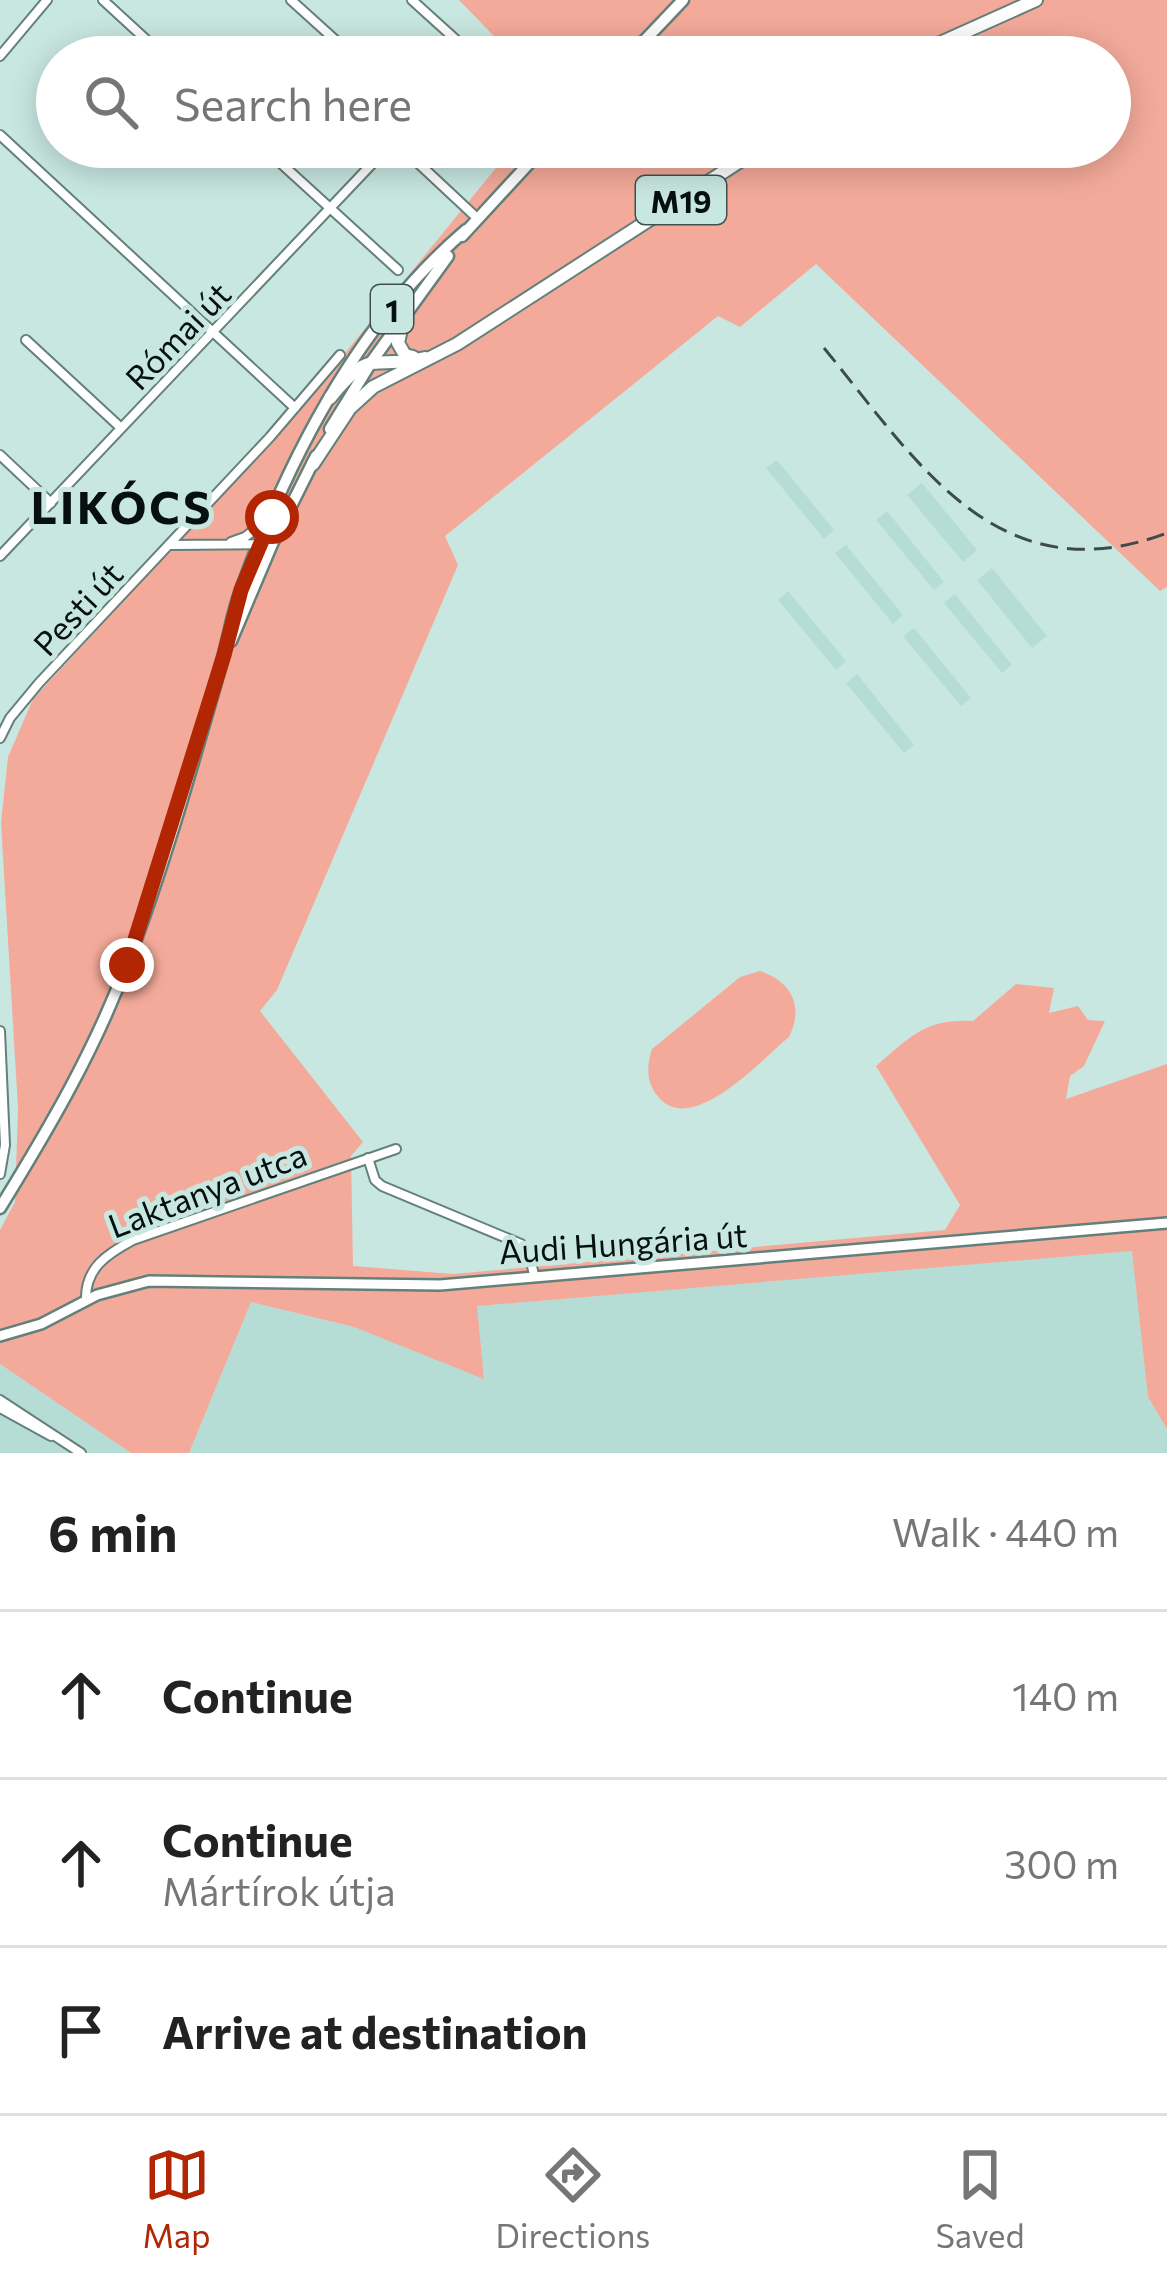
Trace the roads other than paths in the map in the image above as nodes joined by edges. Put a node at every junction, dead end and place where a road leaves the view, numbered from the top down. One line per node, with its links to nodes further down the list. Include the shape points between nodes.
1 (47, 0): 12 (street)
2 (104, 0): 7 (street)
3 (291, 0): 8 (street)
4 (412, 0): 9 (street)
5 (682, 0): 10 (main road)
6 (1036, 0): 11 (highway)
7 (143, 36)
8 (331, 36)
9 (452, 36)
10 (649, 36)
11 (956, 36)
12 (0, 56)
13 (0, 135): 24 (street)
14 (286, 168): 19 (street)
15 (369, 168): 19 (street, Római út)
16 (423, 168): 20 (street)
17 (524, 168): 20 (main road, 1)
18 (729, 168): 27 (highway, M19)
19 (331, 209): 22 (street); 24 (street, Római út)
20 (477, 218): 21 (main road, 1)
21 (466, 230): 23 (main road, 1); 29 (main road, 1, via 392,309)
22 (398, 270)
23 (404, 315): 27 (highway, via 402,352); 28 (main road, 1)
24 (214, 332): 30 (street); 31 (street, Római út)
25 (26, 340): 31 (street)
26 (340, 355): 30 (street, Pesti út)
27 (432, 357): 28 (highway); 33 (highway, via 361,396)
28 (372, 361): 29 (highway); 33 (main road, 1)
29 (330, 398): 35 (main road, 1)
30 (295, 408): 38 (street, Pesti út)
31 (120, 427): 34 (street, Római út)
32 (0, 455): 34 (street)
33 (313, 464): 37 (main road, 1)
34 (51, 503): 39 (street, Római út)
35 (272, 517): 36 (street); 37 (main road, 1)
36 (218, 544): 37 (street); 38 (street); 40 (street, via 239,552)
37 (266, 544): 40 (main road, 1); 41 (main road, 1)
38 (169, 545): 42 (street, Pesti út, via 22,702)
39 (0, 556)
40 (248, 570): 41 (main road, 1)
41 (224, 655): 47 (main road, 1, via 127,965 65,1100)
42 (0, 738)
43 (0, 1030): 46 (street)
44 (396, 1149): 45 (street, Laktanya utca)
45 (368, 1158): 49 (street, via 382,1186 521,1244); 50 (street, Laktanya utca, via 133,1240 100,1261)
46 (0, 1174)
47 (0, 1208)
48 (1167, 1223): 49 (street, Audi Hungária út)
49 (534, 1275): 50 (street, Audi Hungária út, via 410,1286 168,1279)
50 (86, 1300): 51 (street)
51 (0, 1336)
52 (0, 1404): 53 (street)
53 (81, 1453)

